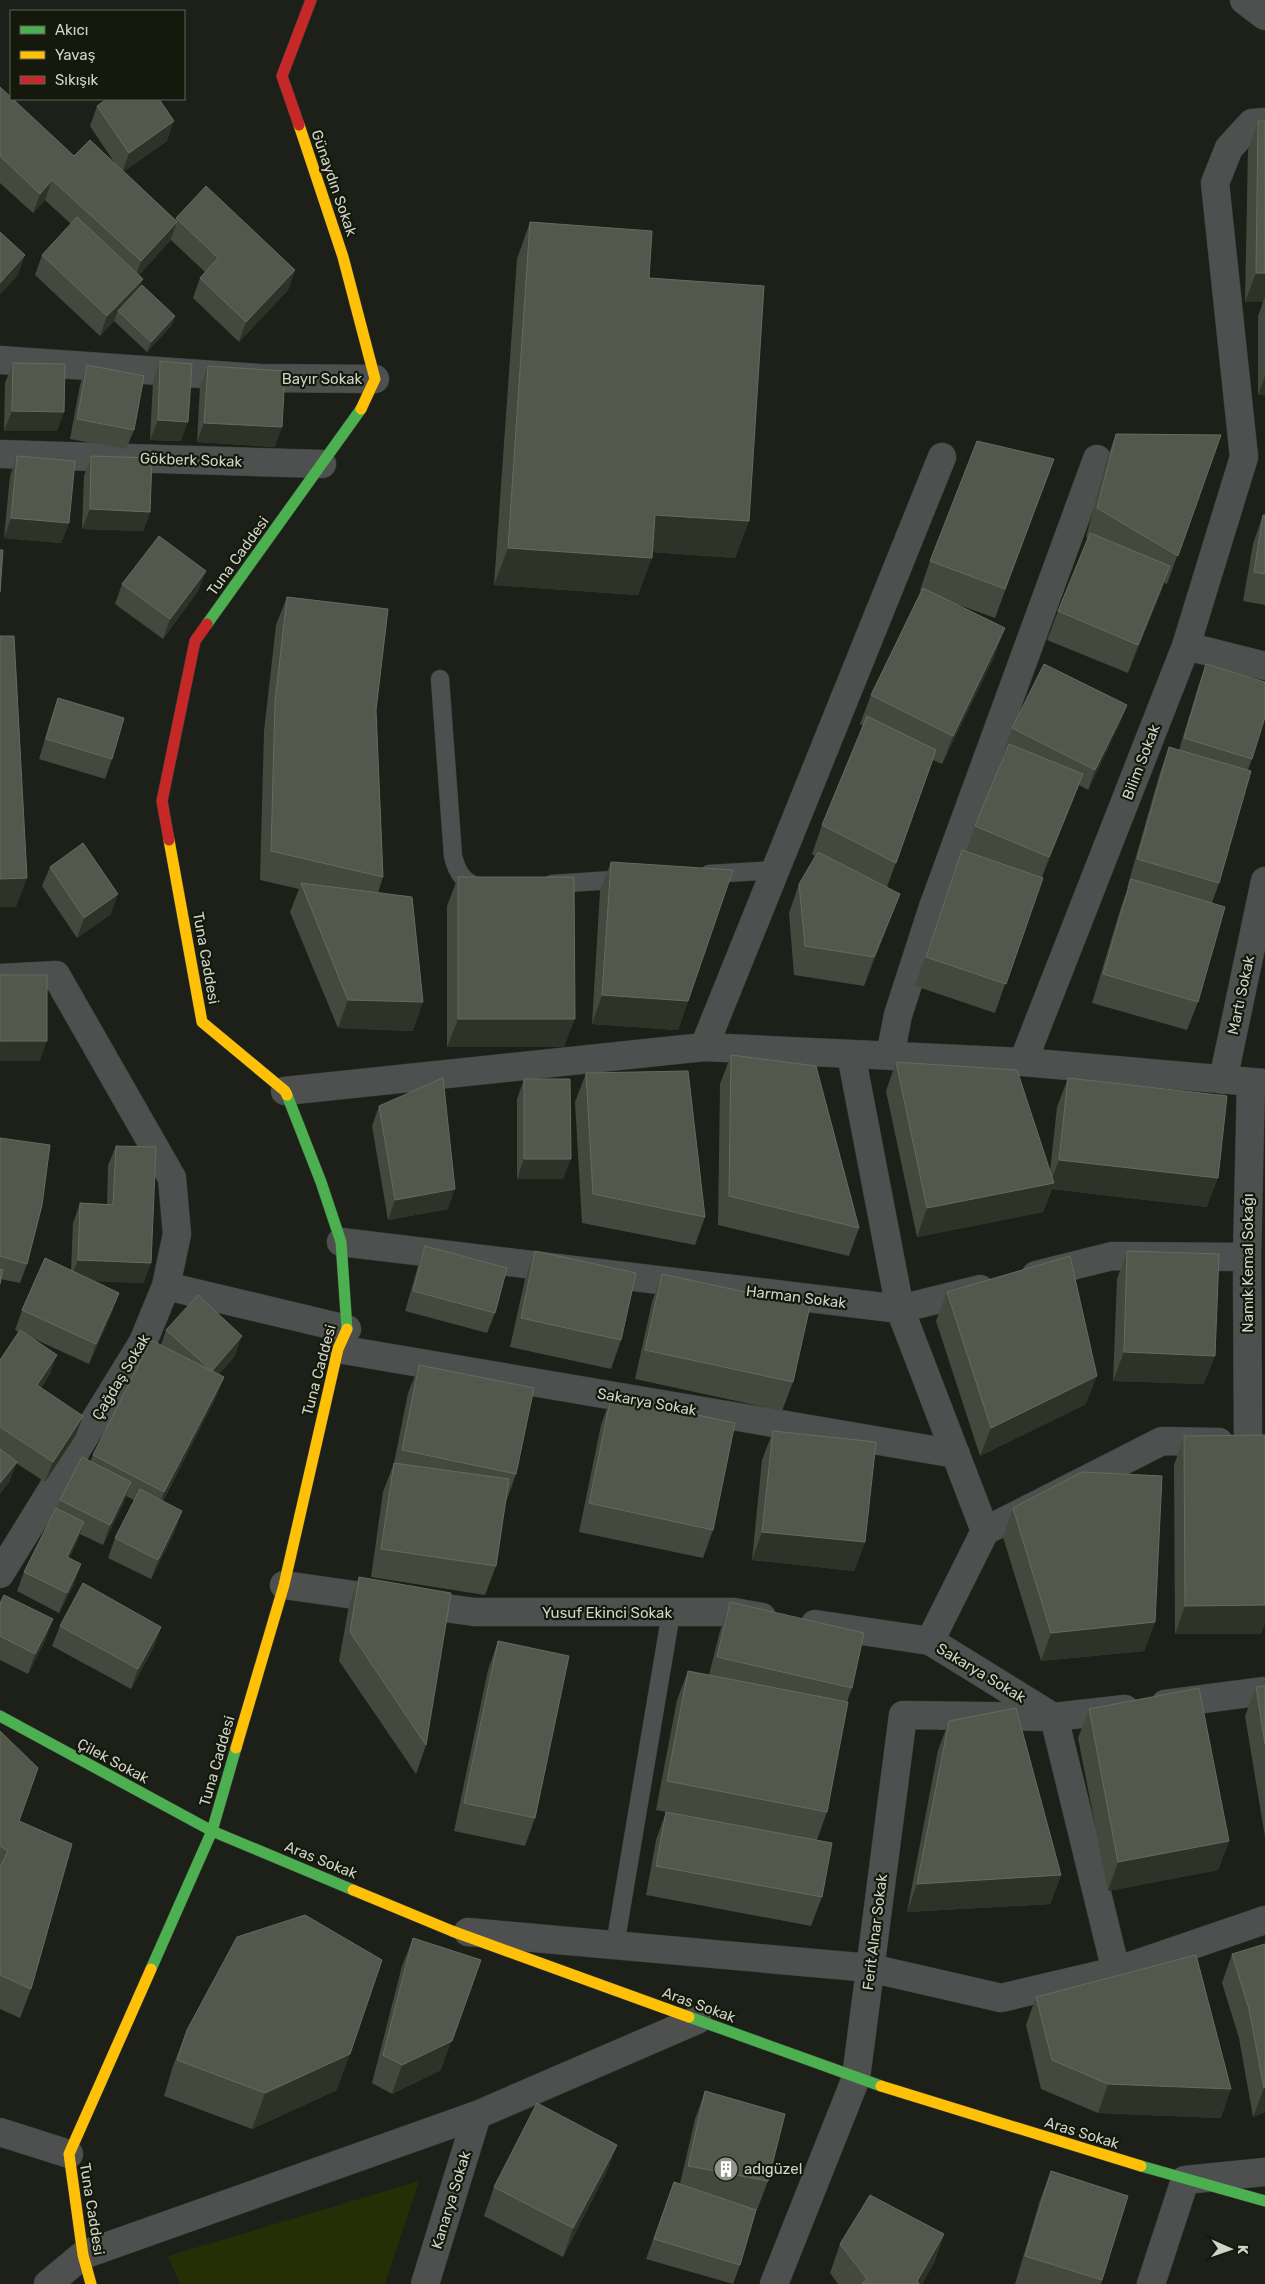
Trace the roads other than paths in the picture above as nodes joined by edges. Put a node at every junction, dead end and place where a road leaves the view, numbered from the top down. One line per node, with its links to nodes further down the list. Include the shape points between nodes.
1 (311, 0): 6 (street, Günaydın Sokak, via 282,76 343,257)
2 (1244, 0): 3 (street)
3 (1265, 16)
4 (1265, 122): 7 (street, via 1252,123 1230,148 1215,183)
5 (0, 360): 6 (street, Bayır Sokak, via 259,378)
6 (374, 379): 11 (street, Tuna Caddesi, via 361,409)
7 (1250, 440): 12 (street, Bilim Sokak)
8 (0, 454): 11 (street, Gökberk Sokak)
9 (942, 457): 15 (street)
10 (1097, 459): 24 (street, via 933,907 898,1015)
11 (322, 464): 28 (street, Tuna Caddesi, via 195,641 162,801 202,1022)
12 (1186, 646): 13 (street); 25 (street, Bilim Sokak)
13 (1265, 666)
14 (440, 679): 20 (lane, via 456,869 472,885)
15 (776, 870): 16 (lane); 22 (street)
16 (688, 875)
17 (649, 878): 19 (lane)
18 (1265, 881): 26 (street, Martı Sokak)
19 (531, 885)
20 (502, 887)
21 (0, 978): 31 (street, Çağdaş Sokak, via 56,975 172,1178 177,1234)
22 (704, 1047): 23 (street); 28 (street)
23 (851, 1054): 24 (street); 32 (street)
24 (890, 1056): 25 (street)
25 (1023, 1062): 26 (street)
26 (1223, 1080): 27 (street)
27 (1258, 1083): 30 (street, Namık Kemal Sokağı)
28 (285, 1091): 29 (street, Tuna Caddesi, via 322,1182)
29 (341, 1242): 32 (street, Harman Sokak); 33 (street, Tuna Caddesi)
30 (1247, 1257): 32 (street, Harman Sokak, via 1112,1256); 34 (street, Namık Kemal Sokağı)
31 (166, 1286): 33 (street, Sakarya Sokak); 37 (street, Çağdaş Sokak, via 143,1342)
32 (900, 1309): 35 (street)
33 (343, 1339): 35 (street, Sakarya Sokak); 38 (street, Tuna Caddesi)
34 (1257, 1443): 36 (street, via 1162,1442)
35 (956, 1454): 36 (street)
36 (985, 1531): 40 (street, Sakarya Sokak)
37 (0, 1574)
38 (284, 1584): 39 (street, Yusuf Ekinci Sokak, via 474,1612); 44 (street, Tuna Caddesi)
39 (671, 1613): 40 (street, Yusuf Ekinci Sokak, via 734,1612); 47 (lane)
40 (930, 1641): 43 (street, Sakarya Sokak)
41 (1265, 1691): 43 (street)
42 (0, 1716): 44 (street, Çilek Sokak)
43 (1054, 1717): 48 (street, Ferit Alnar Sokak, via 903,1715); 49 (street)
44 (212, 1831): 46 (street, Aras Sokak); 54 (street, Tuna Caddesi)
45 (1265, 1920): 49 (street)
46 (452, 1931): 47 (street); 50 (street, Aras Sokak)
47 (615, 1946): 48 (street)
48 (870, 1968): 49 (street, via 1001,1998); 51 (street, Ferit Alnar Sokak)
49 (1116, 1971)
50 (697, 2020): 51 (street, Aras Sokak); 52 (street)
51 (856, 2078): 56 (street, Aras Sokak); 62 (street, Ferit Alnar Sokak)
52 (478, 2115): 58 (street); 61 (street, Kanarya Sokak)
53 (0, 2132): 54 (street)
54 (69, 2154): 58 (street, Tuna Caddesi)
55 (1265, 2172): 56 (street)
56 (1185, 2180): 57 (street, Aras Sokak); 63 (street)
57 (1265, 2201)
58 (83, 2255): 59 (street); 60 (street, Tuna Caddesi)
59 (48, 2284)
60 (91, 2284)
61 (424, 2284)
62 (774, 2284)
63 (1151, 2284)

